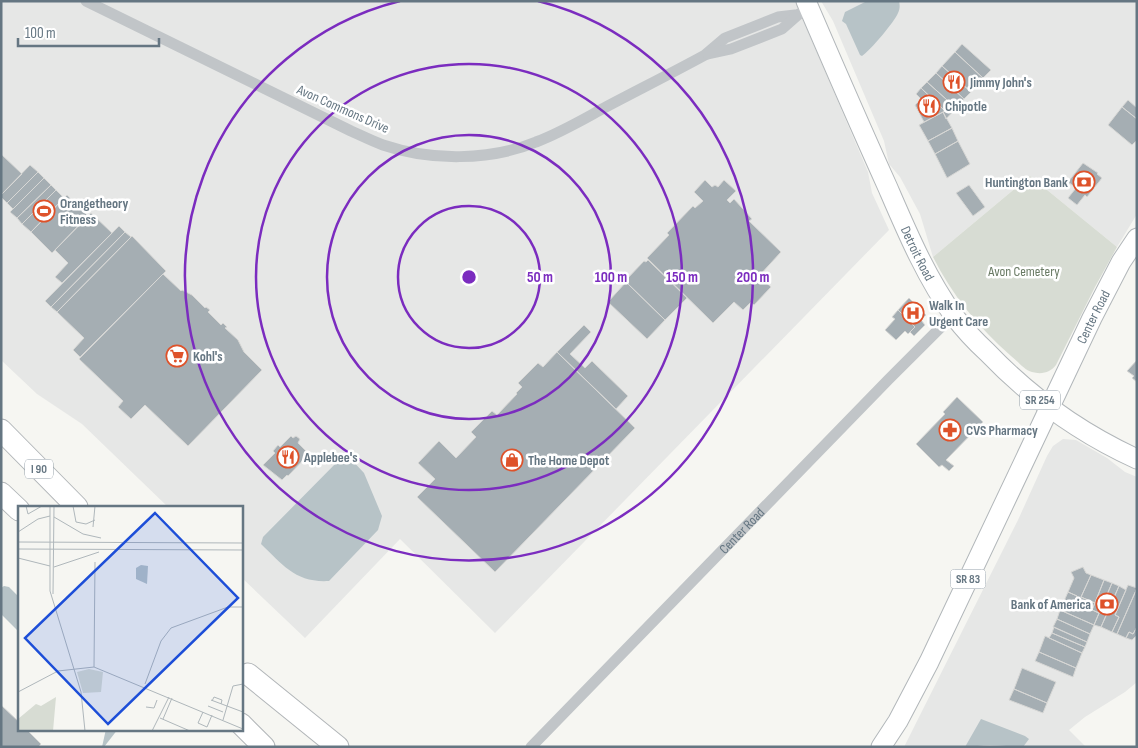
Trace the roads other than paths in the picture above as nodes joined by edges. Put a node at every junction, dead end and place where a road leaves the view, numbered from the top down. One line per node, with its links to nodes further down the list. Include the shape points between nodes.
1 (86, 1): 2 (street, Avon Commons Drive, via 351,132 383,145 433,155 458,156 514,150 561,132 705,55 725,38)
2 (804, 8): 4 (main road, Detroit Road / SR 254, via 910,239)
3 (1137, 238): 5 (main road, Center Road / SR 83, via 1092,318)
4 (953, 315): 5 (main road, Detroit Road / SR 254, via 1004,370); 16 (street, Center Road)
5 (1049, 408): 7 (main road, Detroit Road / SR 254); 17 (main road, Center Road / SR 83, via 929,662)
6 (1, 430): 9 (highway, I 90)
7 (1137, 459)
8 (1, 493): 10 (highway)
9 (76, 506)
10 (18, 509)
11 (245, 671): 14 (highway); 15 (highway)
12 (242, 725): 13 (highway)
13 (264, 747)
14 (323, 747)
15 (338, 747)
16 (530, 747)
17 (881, 747)

